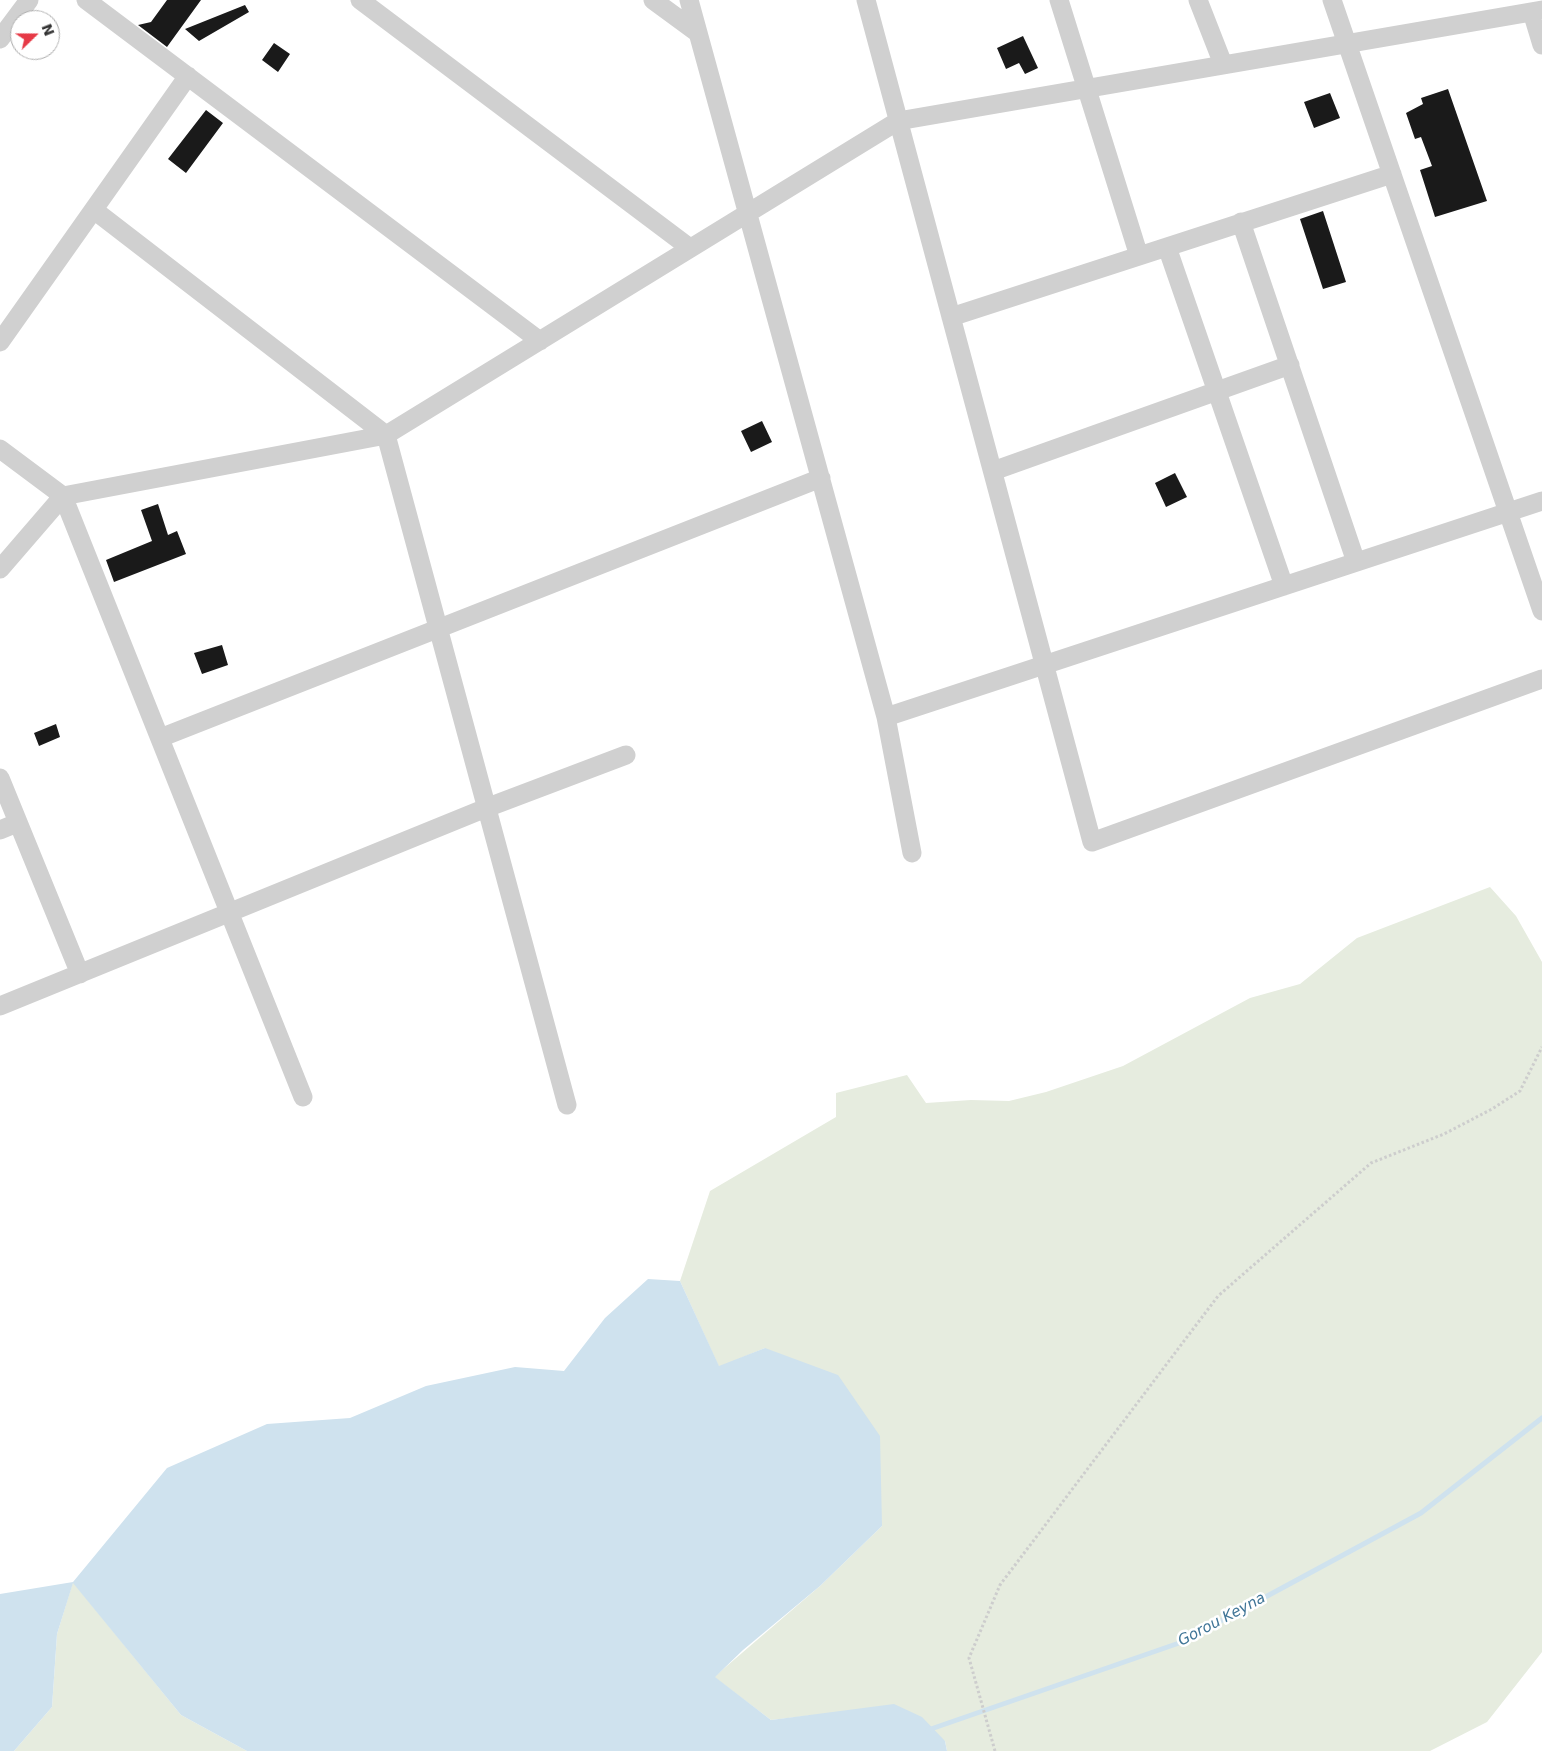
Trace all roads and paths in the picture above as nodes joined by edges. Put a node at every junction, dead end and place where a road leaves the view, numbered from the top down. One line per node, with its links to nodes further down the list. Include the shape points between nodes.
1 (29, 0): 13 (street)
2 (86, 0): 17 (street)
3 (360, 0): 25 (street)
4 (653, 0): 12 (street)
5 (689, 0): 12 (street)
6 (866, 0): 19 (street)
7 (1059, 0): 18 (street)
8 (1198, 0): 16 (street)
9 (1332, 0): 14 (street)
10 (1506, 8): 11 (street); 14 (street)
11 (1537, 11): 15 (street)
12 (698, 33): 22 (street)
13 (0, 39)
14 (1347, 43): 16 (street); 20 (street)
15 (1542, 45)
16 (1223, 64): 18 (street)
17 (188, 76): 21 (street); 28 (street)
18 (1086, 88): 19 (street); 26 (street)
19 (898, 121): 22 (street); 27 (street)
20 (1392, 174): 23 (street); 38 (street)
21 (94, 210): 29 (street); 32 (street)
22 (748, 213): 25 (street); 35 (street)
23 (1241, 222): 24 (street); 30 (street)
24 (1167, 246): 26 (street); 31 (street)
25 (690, 248): 28 (street)
26 (1138, 256): 27 (street)
27 (951, 317): 34 (street)
28 (540, 340): 32 (street)
29 (0, 342)
30 (1290, 365): 31 (street); 39 (street)
31 (1217, 391): 34 (street); 41 (street)
32 (386, 435): 36 (street); 43 (street)
33 (0, 449): 36 (street)
34 (992, 471): 44 (street)
35 (821, 478): 43 (street); 46 (street)
36 (63, 496): 40 (street); 47 (street)
37 (1542, 501): 38 (street)
38 (1508, 512): 39 (street); 42 (street)
39 (1356, 562): 41 (street)
40 (0, 569)
41 (1284, 586): 44 (street)
42 (1542, 611)
43 (438, 628): 47 (street); 50 (street)
44 (1044, 665): 45 (street, via 1092,842); 46 (street)
45 (1542, 679)
46 (886, 717): 52 (street)
47 (160, 738): 53 (street)
48 (626, 755): 50 (street)
49 (0, 778): 51 (street)
50 (486, 808): 53 (street); 58 (street)
51 (8, 826): 54 (street)
52 (912, 853)
53 (230, 912): 54 (street); 57 (street)
54 (80, 974): 55 (street)
55 (0, 1006)
56 (1542, 1048): 59 (path, via 1520,1090 1444,1134 1371,1163 1218,1296 1000,1585 969,1658)
57 (303, 1097)
58 (567, 1105)
59 (995, 1751)

